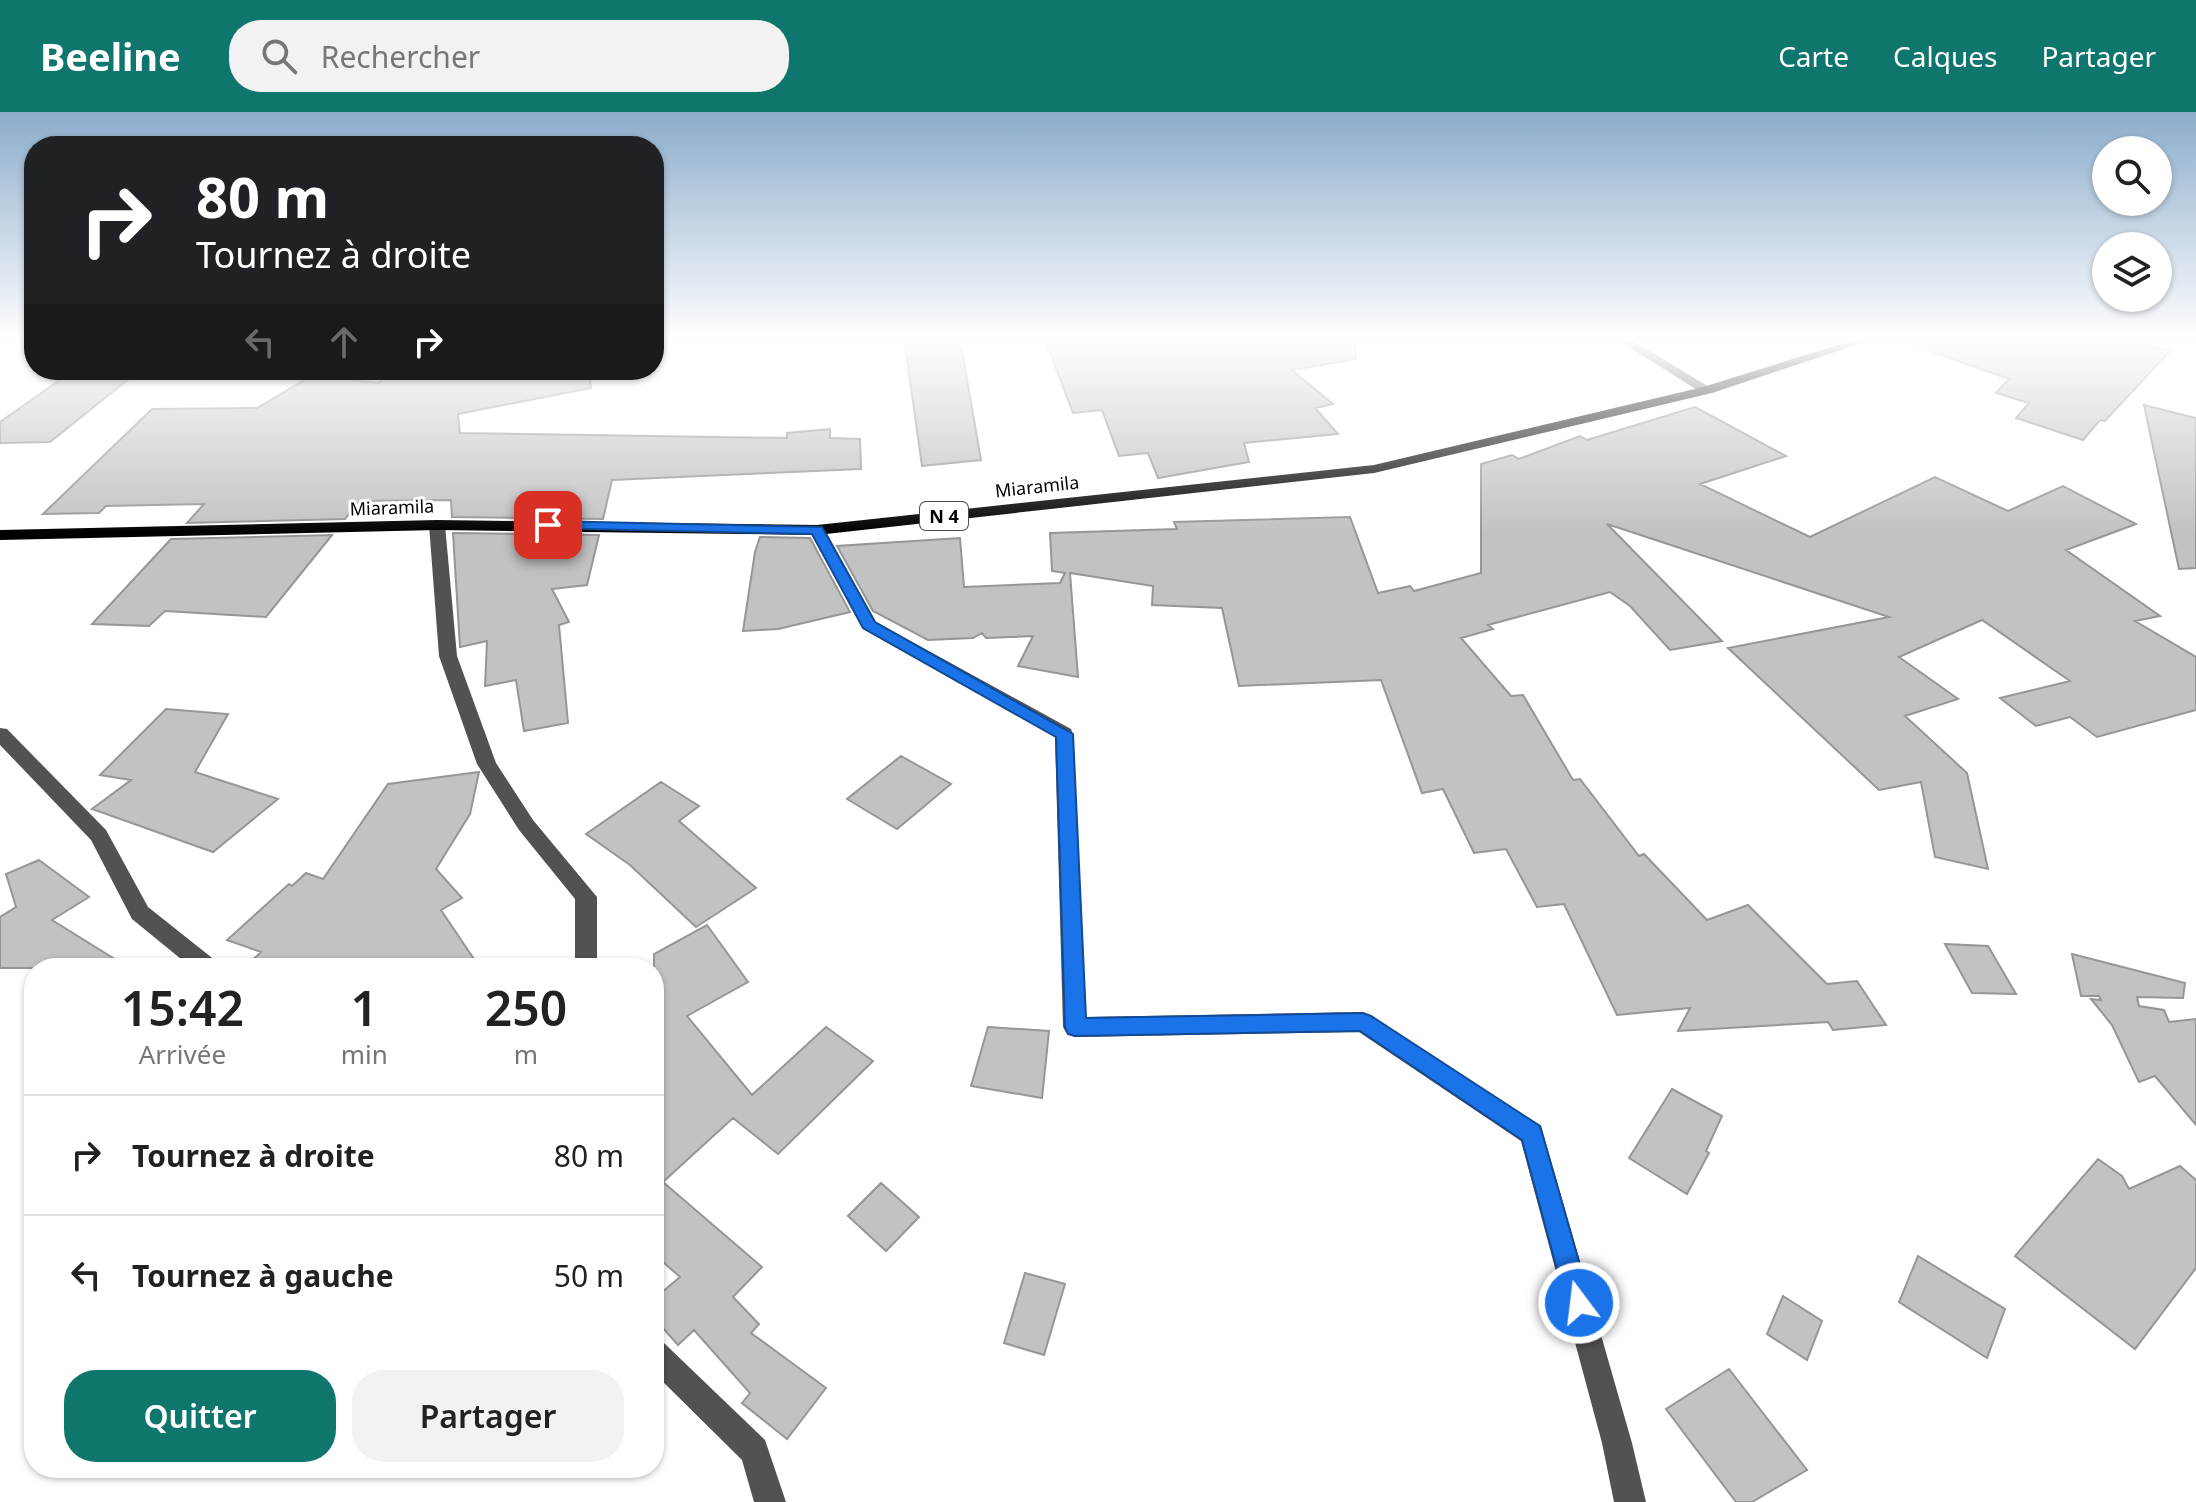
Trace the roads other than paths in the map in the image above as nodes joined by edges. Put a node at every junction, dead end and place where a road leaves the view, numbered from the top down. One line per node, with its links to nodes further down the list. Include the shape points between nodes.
1 (1649, 404): 3 (main road, Miaramila / N 4, via 1374,469)
2 (437, 525): 3 (main road, Miaramila / N 4); 4 (main road, Miaramila / N 4); 7 (street, via 448,656 487,764 526,825 586,897)
3 (817, 530): 10 (street, via 869,625 1064,734 1075,1027 1363,1022 1532,1134)
4 (0, 535)
5 (0, 734): 6 (street, via 99,835 140,913)
6 (196, 958)
7 (586, 958)
8 (664, 1363): 9 (street, via 754,1451)
9 (770, 1502)
10 (1630, 1502)

